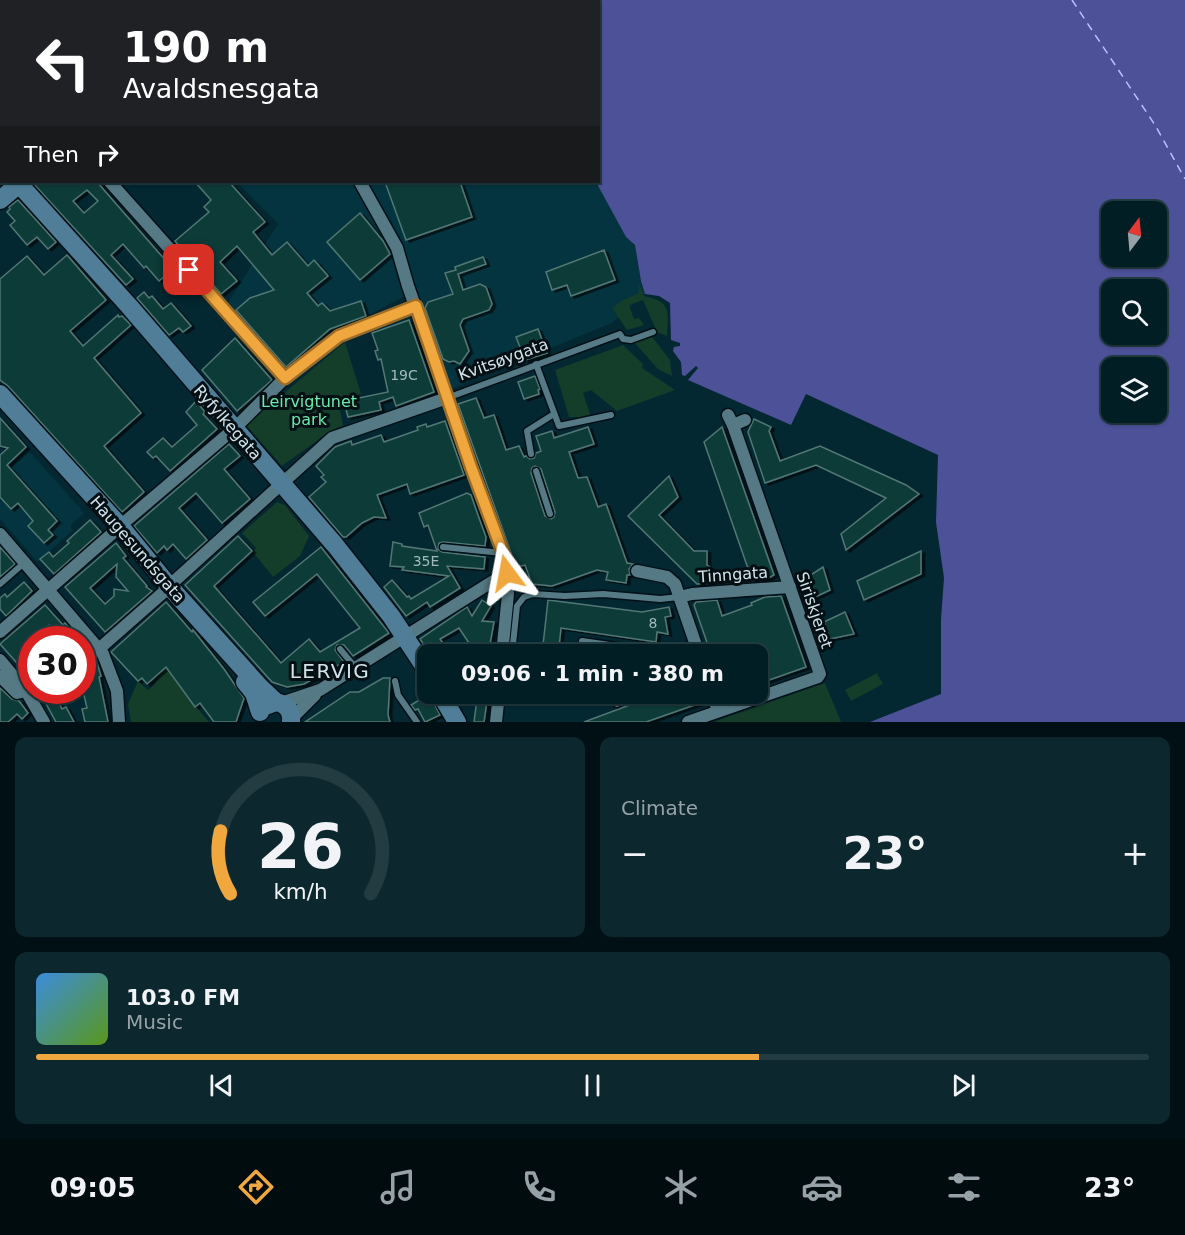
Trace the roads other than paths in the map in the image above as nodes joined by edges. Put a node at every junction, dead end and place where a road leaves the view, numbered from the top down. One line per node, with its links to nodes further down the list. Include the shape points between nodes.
1 (18, 183): 5 (street)
2 (20, 183): 15 (street, Ryfylkegata)
3 (111, 183): 9 (street)
4 (361, 183): 6 (street, via 393,240)
5 (0, 200)
6 (416, 306): 9 (street, via 339,336); 10 (street)
7 (653, 332): 8 (lane, Kvitsøygata, via 631,340 620,334)
8 (536, 364): 10 (lane, Kvitsøygata); 12 (lane)
9 (285, 378): 15 (street)
10 (447, 398): 18 (street, Kvitsøygata, via 332,438); 23 (street)
11 (0, 403): 20 (street, Haugesundsgata)
12 (554, 414): 13 (lane, via 559,426); 16 (lane, via 527,431)
13 (611, 416)
14 (735, 420): 28 (street, Siriskjeret, via 763,515)
15 (235, 428): 18 (street, Ryfylkegata); 20 (street)
16 (531, 454)
17 (536, 471): 19 (lane)
18 (282, 484): 29 (street, Kvitsøygata); 33 (street, Ryfylkegata, via 374,592)
19 (550, 514)
20 (117, 529): 29 (street, Haugesundsgata); 30 (street)
21 (0, 534): 24 (street)
22 (443, 547): 23 (lane)
23 (503, 553): 26 (street)
24 (24, 563): 27 (lane); 30 (street)
25 (637, 571): 31 (street, Tinngata, via 667,577 675,584)
26 (511, 572): 33 (street); 34 (street)
27 (0, 584)
28 (790, 587): 31 (street, Tinngata); 53 (street, Siriskjeret, via 819,675)
29 (168, 588): 39 (street, Kvitsøygata); 54 (street, Haugesundsgata)
30 (48, 592): 32 (street); 39 (street)
31 (679, 597): 35 (lane, via 532,594 517,606); 38 (street, Tinngata)
32 (0, 632)
33 (405, 637): 41 (street, Ryfylkegata); 43 (street)
34 (503, 644)
35 (514, 644)
36 (582, 644): 37 (lane, via 582,641)
37 (603, 644)
38 (695, 644)
39 (100, 648): 58 (street, via 117,692)
40 (340, 649): 43 (lane)
41 (417, 655)
42 (0, 660): 45 (street)
43 (356, 667): 47 (street)
44 (0, 676): 48 (street)
45 (18, 681)
46 (395, 681): 59 (lane, via 398,695)
47 (320, 690): 54 (street); 56 (street)
48 (18, 693)
49 (34, 704): 57 (street)
50 (445, 704): 55 (street)
51 (498, 704): 60 (street)
52 (716, 704): 53 (street)
53 (718, 711): 61 (street, Siriskjeret)
54 (265, 713): 56 (street, Haugesundsgata, via 289,709)
55 (453, 720)
56 (291, 721)
57 (44, 722)
58 (119, 722)
59 (417, 722)
60 (496, 722)
61 (688, 722)

